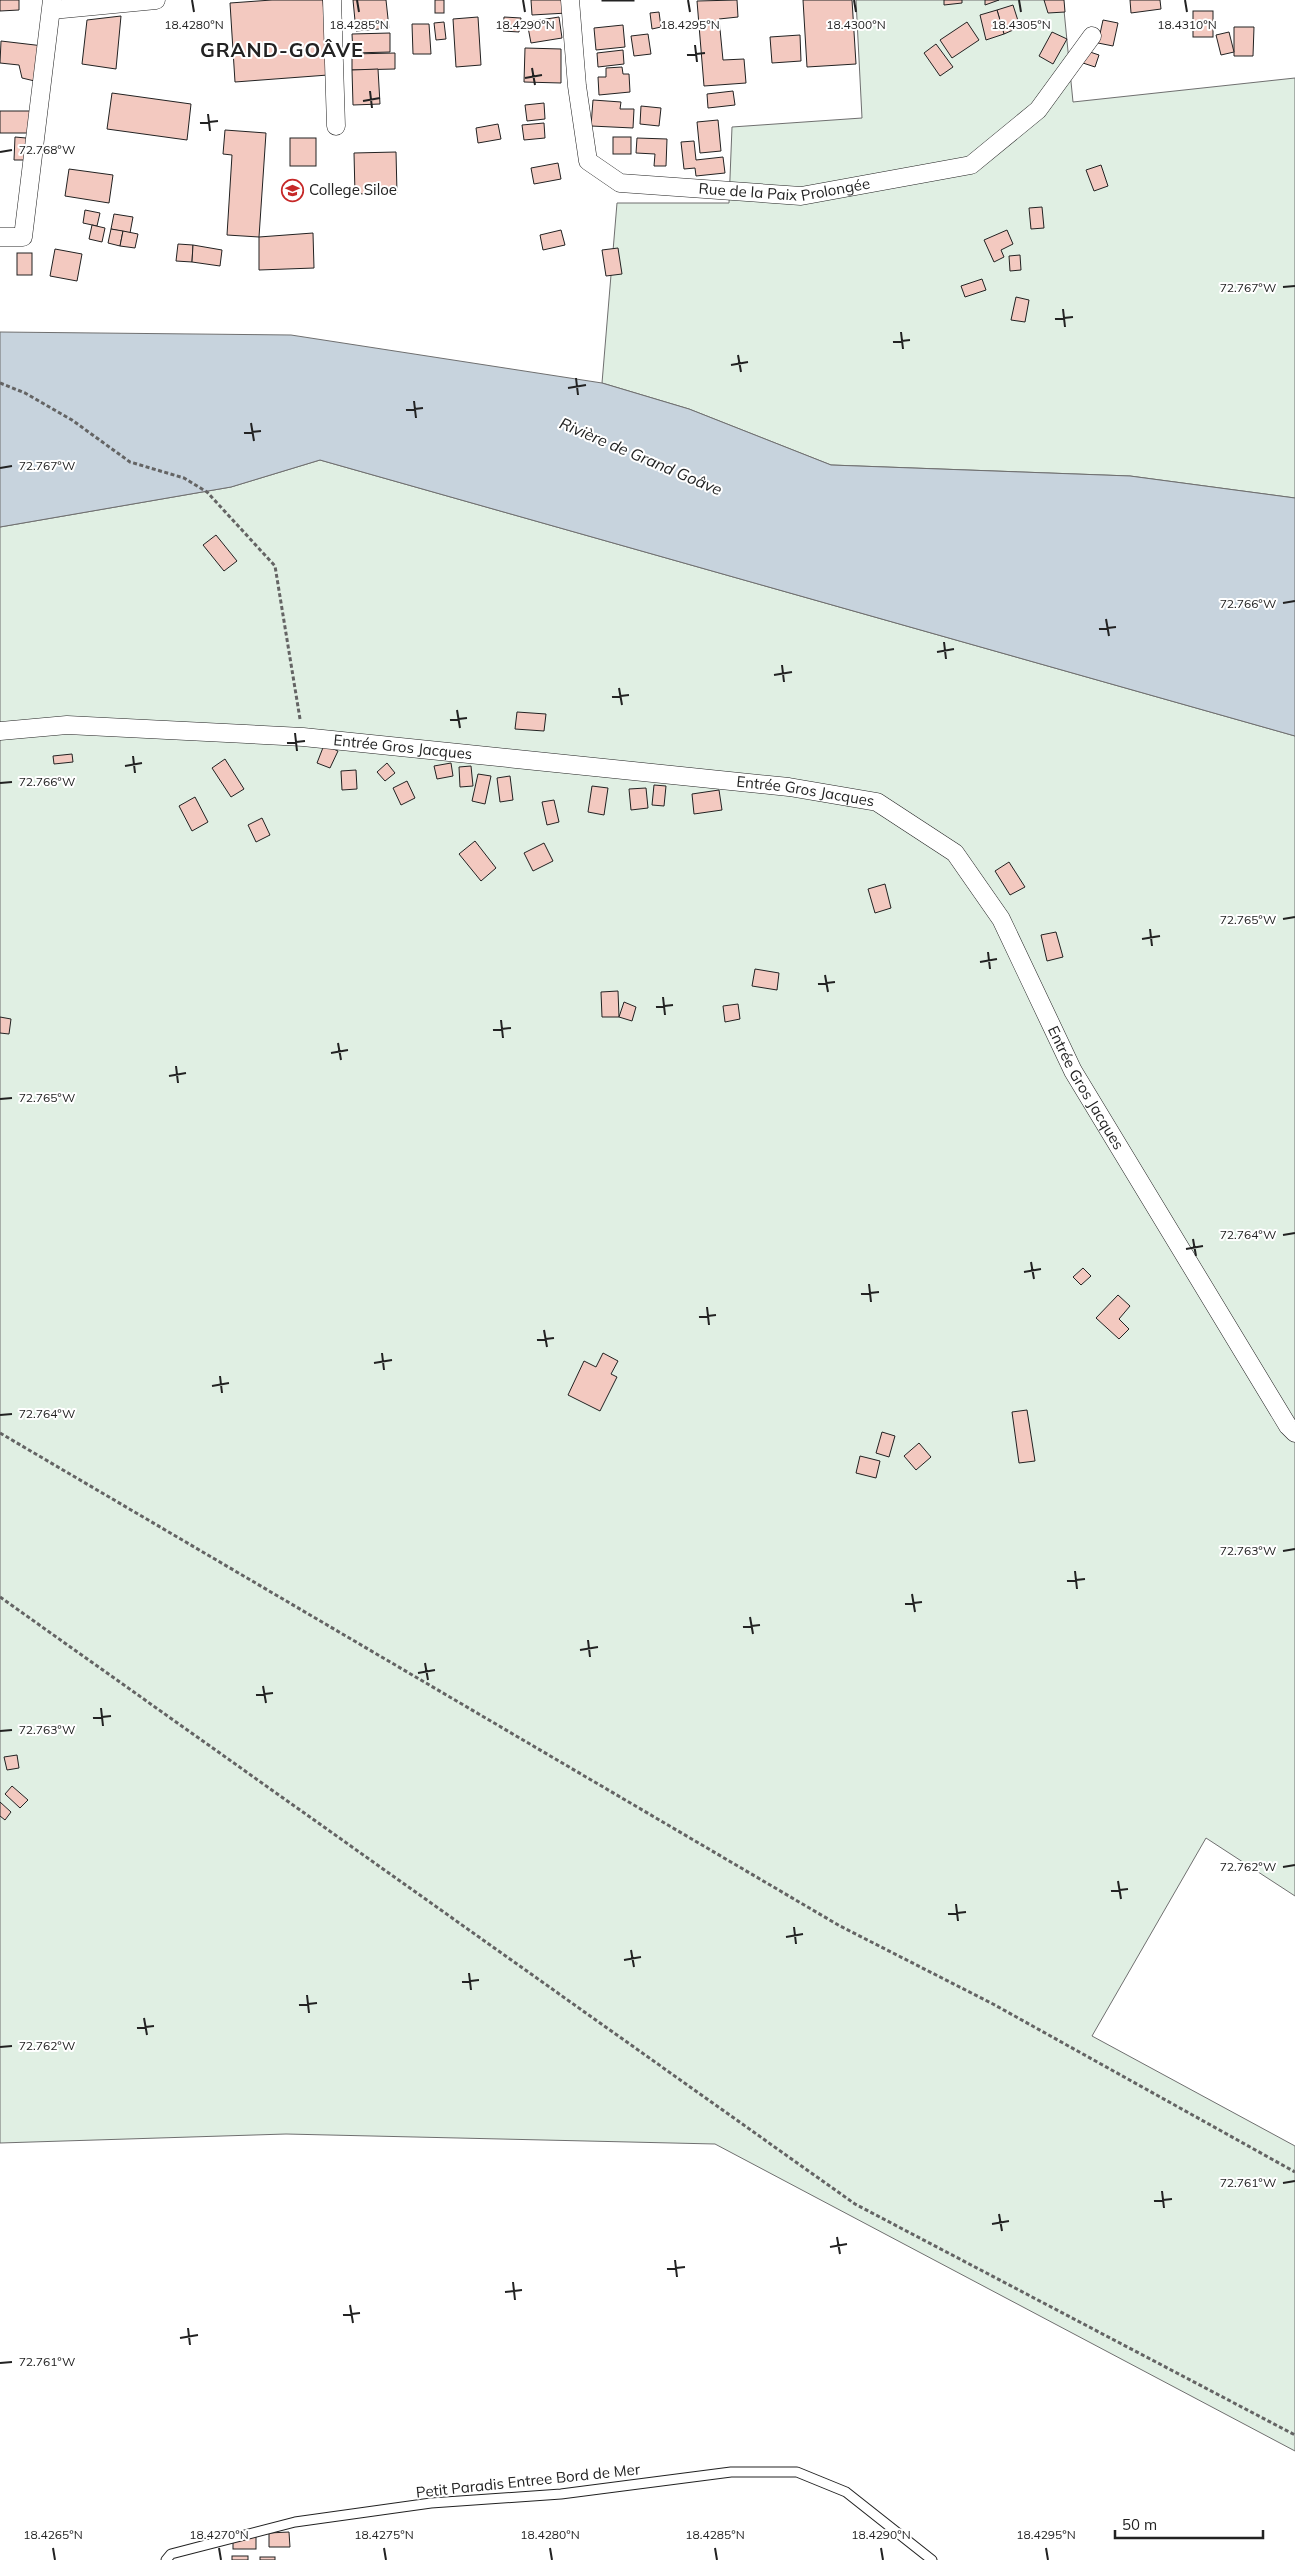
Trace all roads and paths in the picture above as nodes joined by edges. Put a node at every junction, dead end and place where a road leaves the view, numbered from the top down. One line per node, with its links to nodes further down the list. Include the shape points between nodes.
1 (156, 0): 4 (street)
2 (332, 0): 6 (street)
3 (570, 0): 5 (street, Rue de la Paix Prolongée, via 577,86 588,161 620,183 801,196 971,165 1038,110)
4 (52, 5): 7 (street, via 22,238)
5 (1092, 36)
6 (336, 126)
7 (0, 237)
8 (0, 383): 10 (path, via 25,393 72,420 130,462 184,478 207,492 275,566)
9 (0, 731): 10 (street, Entrée Gros Jacques, via 67,725)
10 (303, 737): 12 (street, Entrée Gros Jacques, via 789,787 877,802 955,853 1000,919 1073,1072)
11 (0, 1432): 14 (path, via 840,1926 993,2004)
12 (1295, 1433)
13 (0, 1597): 15 (path, via 855,2204)
14 (1295, 2172)
15 (1295, 2435)
16 (166, 2560): 17 (lane, Petit Paradis Entree Bord de Mer, via 171,2554 295,2522 431,2503 561,2494 731,2472 797,2472 846,2492)
17 (932, 2560)

